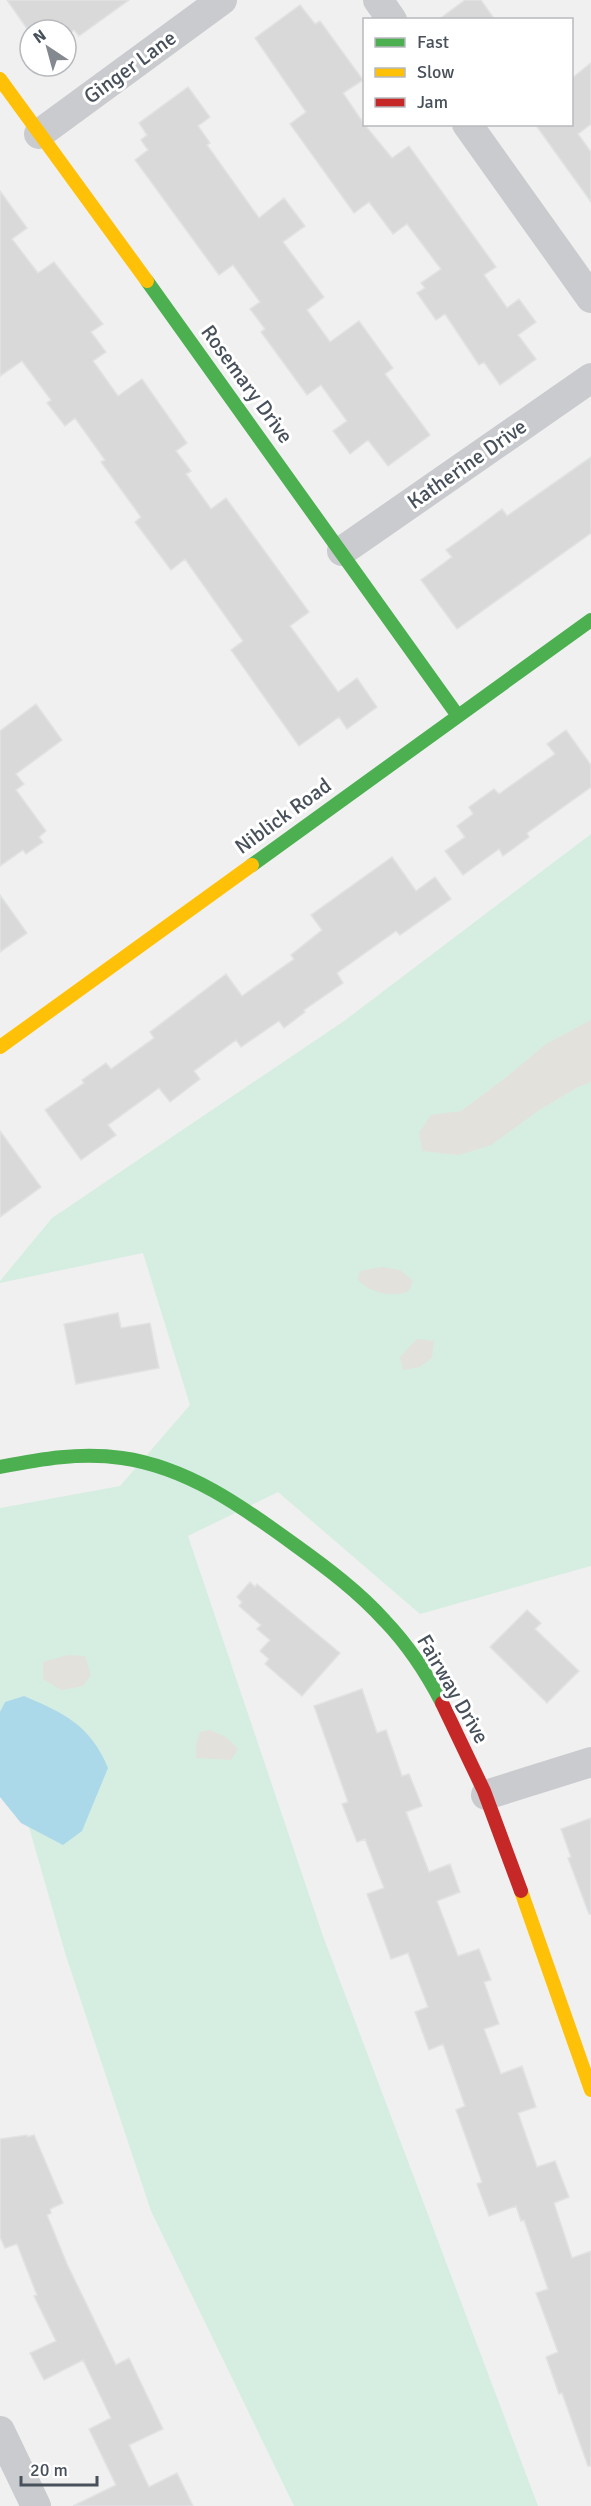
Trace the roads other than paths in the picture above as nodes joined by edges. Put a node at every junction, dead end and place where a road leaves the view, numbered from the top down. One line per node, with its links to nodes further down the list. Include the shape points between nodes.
1 (222, 0): 6 (street, Ginger Lane)
2 (378, 0): 3 (street)
3 (391, 18)
4 (0, 79): 6 (street, Rosemary Drive)
5 (468, 126): 7 (street)
6 (39, 134): 9 (street, Rosemary Drive)
7 (591, 298)
8 (591, 378): 9 (street, Katherine Drive)
9 (342, 551): 11 (street, Rosemary Drive)
10 (591, 620): 11 (street, Niblick Road)
11 (458, 716): 12 (street, Niblick Road)
12 (0, 1047)
13 (0, 1467): 15 (street, Fairway Drive, via 98,1454 135,1460 208,1487 250,1513 342,1583 397,1634 429,1680)
14 (591, 1762): 15 (street)
15 (486, 1795): 16 (street, Fairway Drive)
16 (591, 2090)
17 (0, 2431): 18 (street)
18 (36, 2506)

